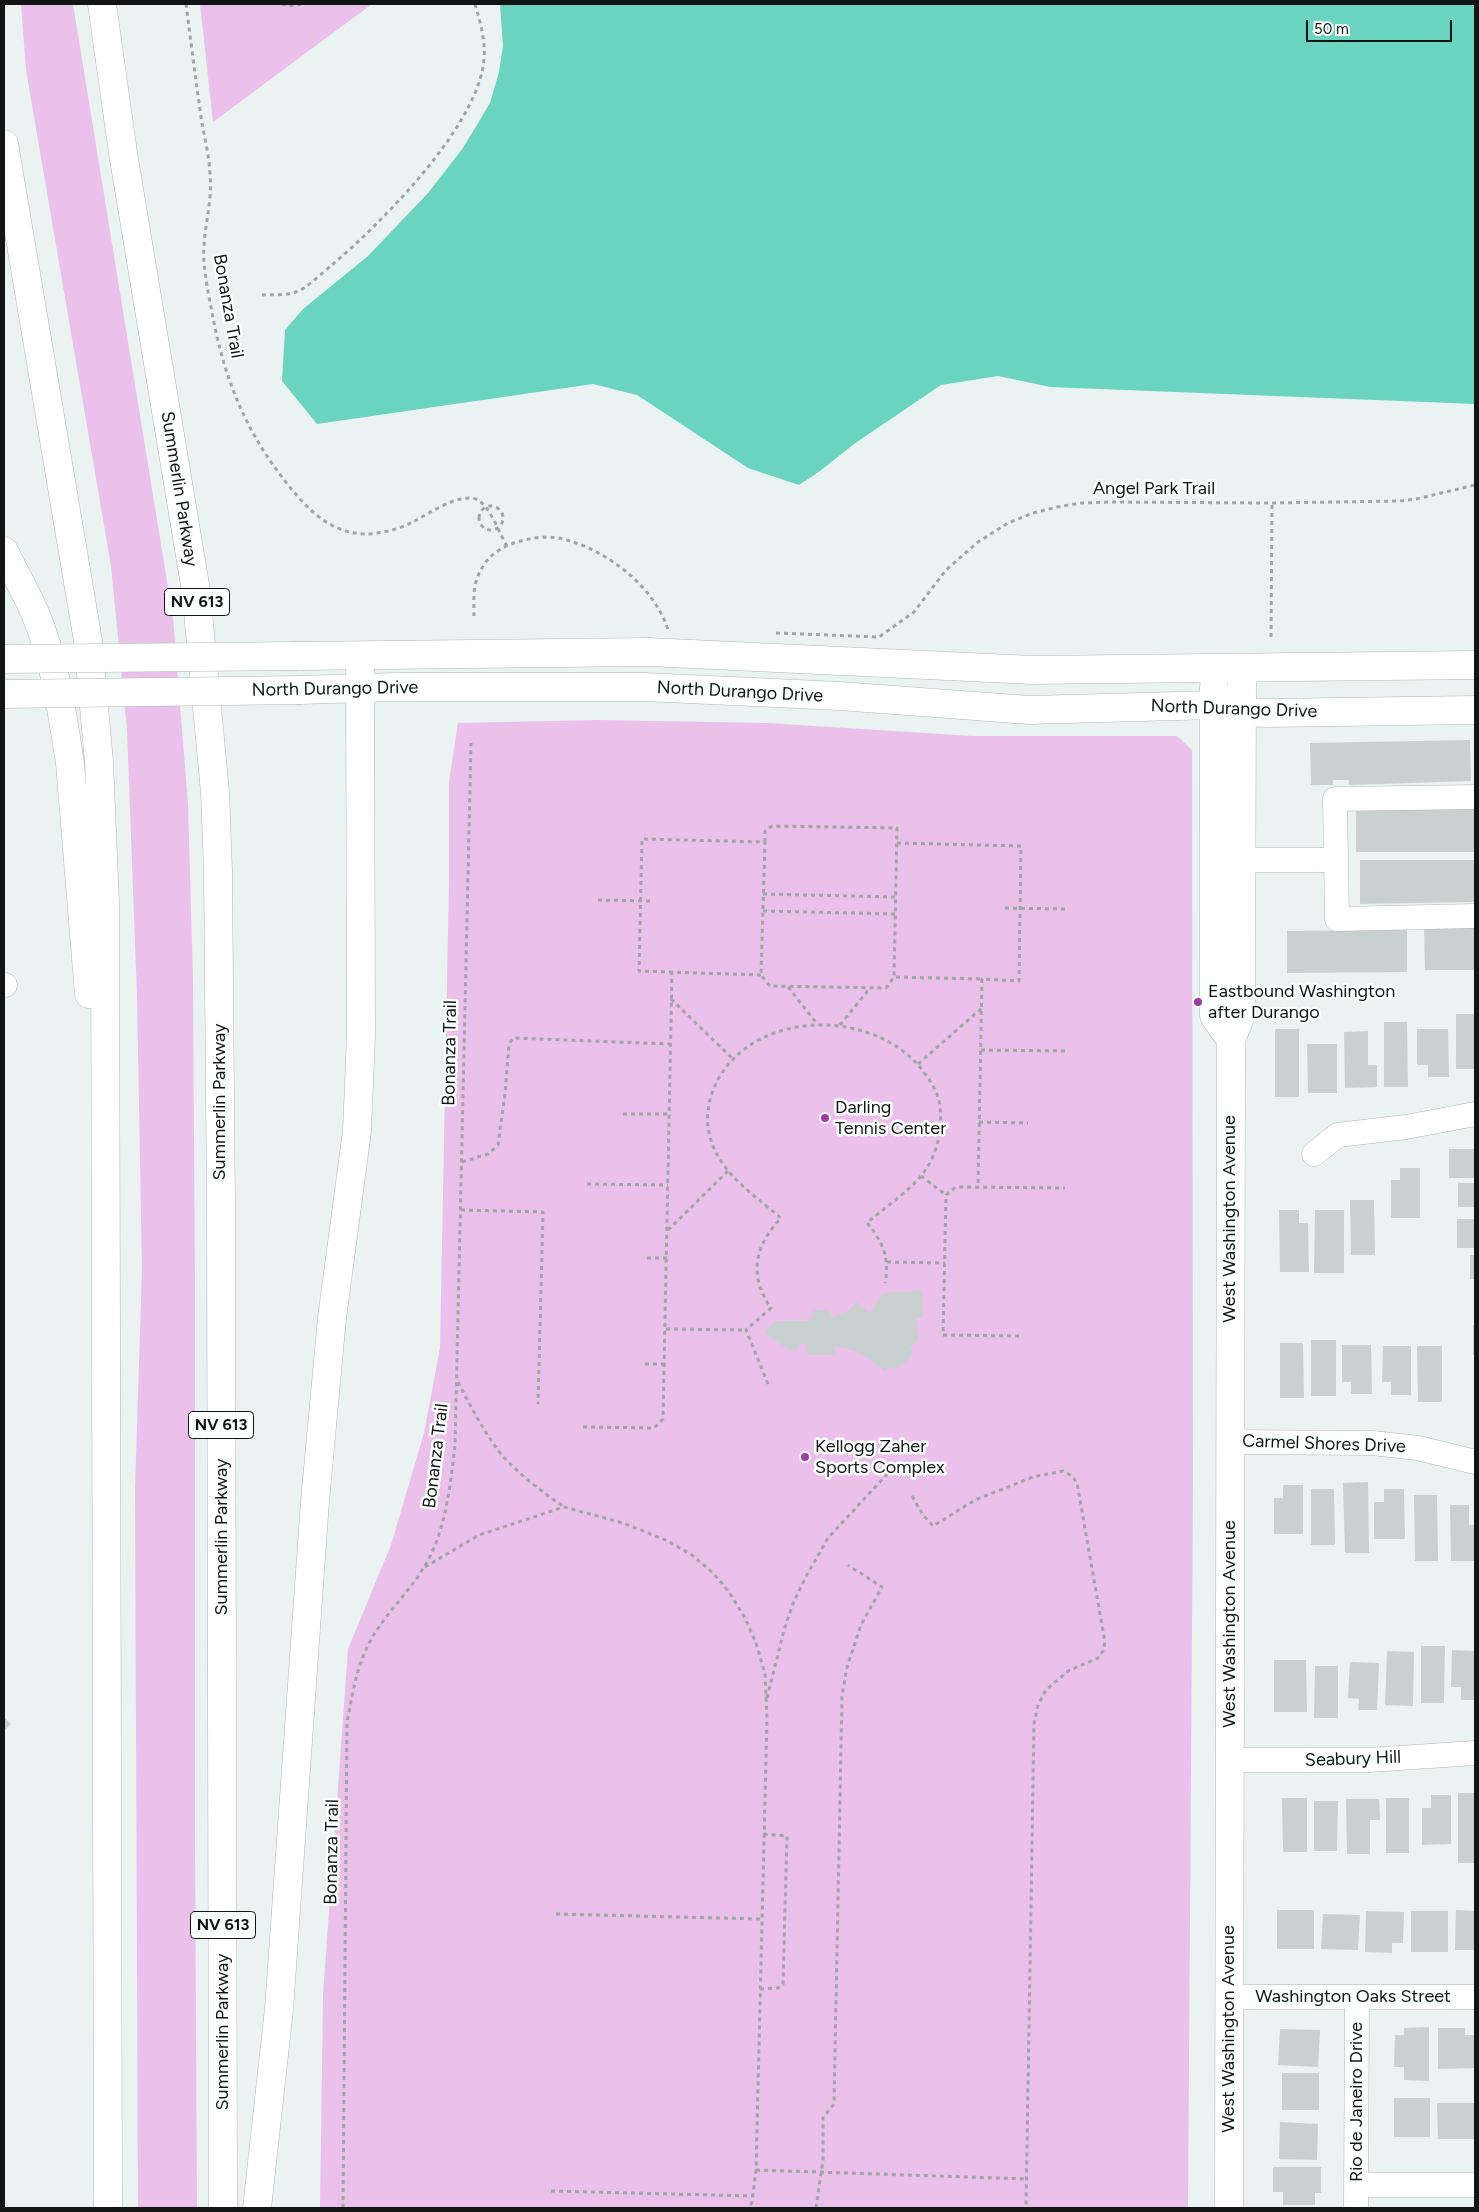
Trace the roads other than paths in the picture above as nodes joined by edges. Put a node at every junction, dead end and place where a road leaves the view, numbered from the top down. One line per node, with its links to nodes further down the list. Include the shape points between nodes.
1 (102, 4): 32 (main road, Summerlin Parkway / NV 613, via 123,153 196,592 215,792 221,1218)
2 (4, 144): 21 (main road, via 88,641 99,762 105,902)
3 (4, 551): 21 (main road, via 38,622 54,678 70,763)
4 (360, 656): 5 (main road, North Durango Drive, bridge); 7 (main road, North Durango Drive, via 648,652 1033,670); 9 (main road)
5 (4, 659)
6 (1475, 665): 8 (main road, North Durango Drive)
7 (1214, 668): 8 (main road, North Durango Drive); 11 (main road)
8 (1242, 668): 13 (main road, West Washington Avenue)
9 (360, 688): 10 (main road, North Durango Drive, bridge); 11 (main road, North Durango Drive, via 645,687 840,696 1029,710); 33 (main road, via 361,1035 357,1131 332,1318 315,1502 279,2009)
10 (4, 694)
11 (1214, 705): 13 (main road, North Durango Drive); 18 (main road, via 1214,1016)
12 (1475, 710): 13 (main road, North Durango Drive)
13 (1242, 712): 15 (main road, West Washington Avenue)
14 (1475, 797): 16 (street, via 1335,799)
15 (1242, 860): 16 (street); 18 (main road, West Washington Avenue, via 1241,1015)
16 (1336, 860): 17 (street, via 1338,919)
17 (1475, 916)
18 (1231, 1040): 22 (main road, West Washington Avenue)
19 (1475, 1114): 20 (street, via 1338,1135)
20 (1314, 1154)
21 (106, 1198): 31 (main road)
22 (1230, 1442): 23 (street, Carmel Shores Drive, via 1372,1443 1418,1448); 25 (main road, West Washington Avenue)
23 (1475, 1462)
24 (1475, 1752): 25 (street, Seabury Hill, via 1368,1760)
25 (1230, 1760): 26 (main road, West Washington Avenue)
26 (1230, 1997): 27 (street, Washington Oaks Street); 34 (main road, West Washington Avenue)
27 (1357, 1997): 28 (street, Washington Oaks Street); 29 (street, Rio de Janeiro Drive)
28 (1475, 1997)
29 (1357, 2185): 30 (street); 35 (street, Rio de Janeiro Drive)
30 (1475, 2185)
31 (108, 2208)
32 (224, 2208)
33 (257, 2208)
34 (1229, 2208)
35 (1356, 2208)

